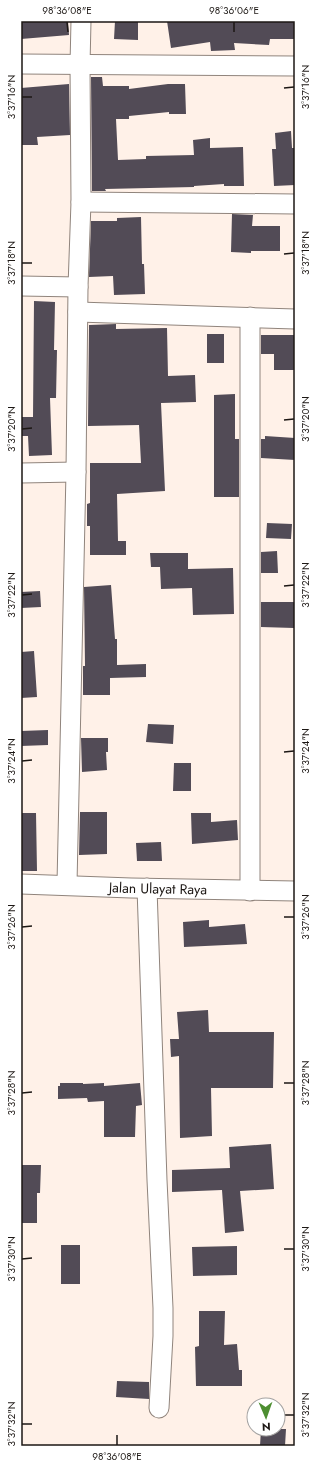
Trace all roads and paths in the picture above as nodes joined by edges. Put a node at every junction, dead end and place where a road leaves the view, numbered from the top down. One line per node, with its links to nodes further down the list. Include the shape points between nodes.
1 (80, 21): 3 (street)
2 (21, 64): 3 (street)
3 (80, 65): 4 (street); 5 (street)
4 (295, 66)
5 (81, 202): 6 (street); 8 (street)
6 (295, 204)
7 (21, 286): 8 (street)
8 (78, 287): 9 (street)
9 (78, 312): 10 (street); 12 (street)
10 (250, 318): 11 (street); 17 (street)
11 (295, 319)
12 (76, 472): 13 (street); 15 (street)
13 (21, 473)
14 (21, 884): 15 (street, Jalan Ulayat Raya)
15 (67, 884): 16 (street, Jalan Ulayat Raya)
16 (147, 888): 17 (street, Jalan Ulayat Raya); 19 (street, via 163,1308)
17 (250, 891): 18 (street, Jalan Ulayat Raya)
18 (295, 891)
19 (159, 1408)

